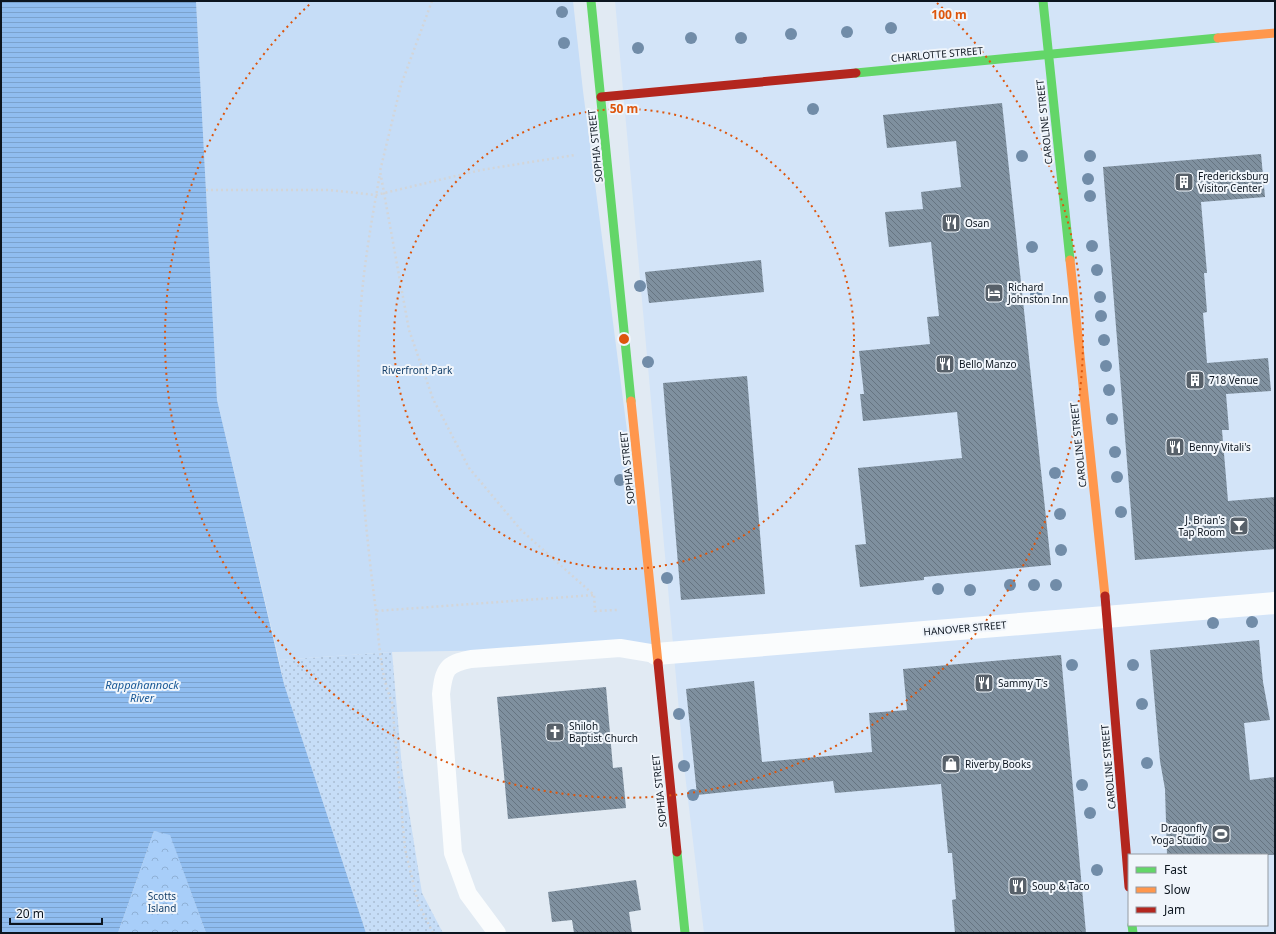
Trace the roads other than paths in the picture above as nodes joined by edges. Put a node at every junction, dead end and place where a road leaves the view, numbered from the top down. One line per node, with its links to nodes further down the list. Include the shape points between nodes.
1 (591, 1): 5 (main road, SOPHIA STREET)
2 (1042, 1): 4 (main road, CAROLINE STREET)
3 (1275, 34): 4 (main road, CHARLOTTE STREET)
4 (1048, 55): 5 (main road, CHARLOTTE STREET); 7 (main road, CAROLINE STREET)
5 (601, 97): 8 (main road, SOPHIA STREET)
6 (1275, 602): 7 (street, HANOVER STREET)
7 (1108, 616): 8 (street, HANOVER STREET); 9 (main road, CAROLINE STREET)
8 (656, 654): 10 (lane, via 620,648 471,659 448,667 443,676 441,694 453,853 468,894); 11 (main road, SOPHIA STREET)
9 (1128, 874)
10 (497, 933)
11 (685, 933)

